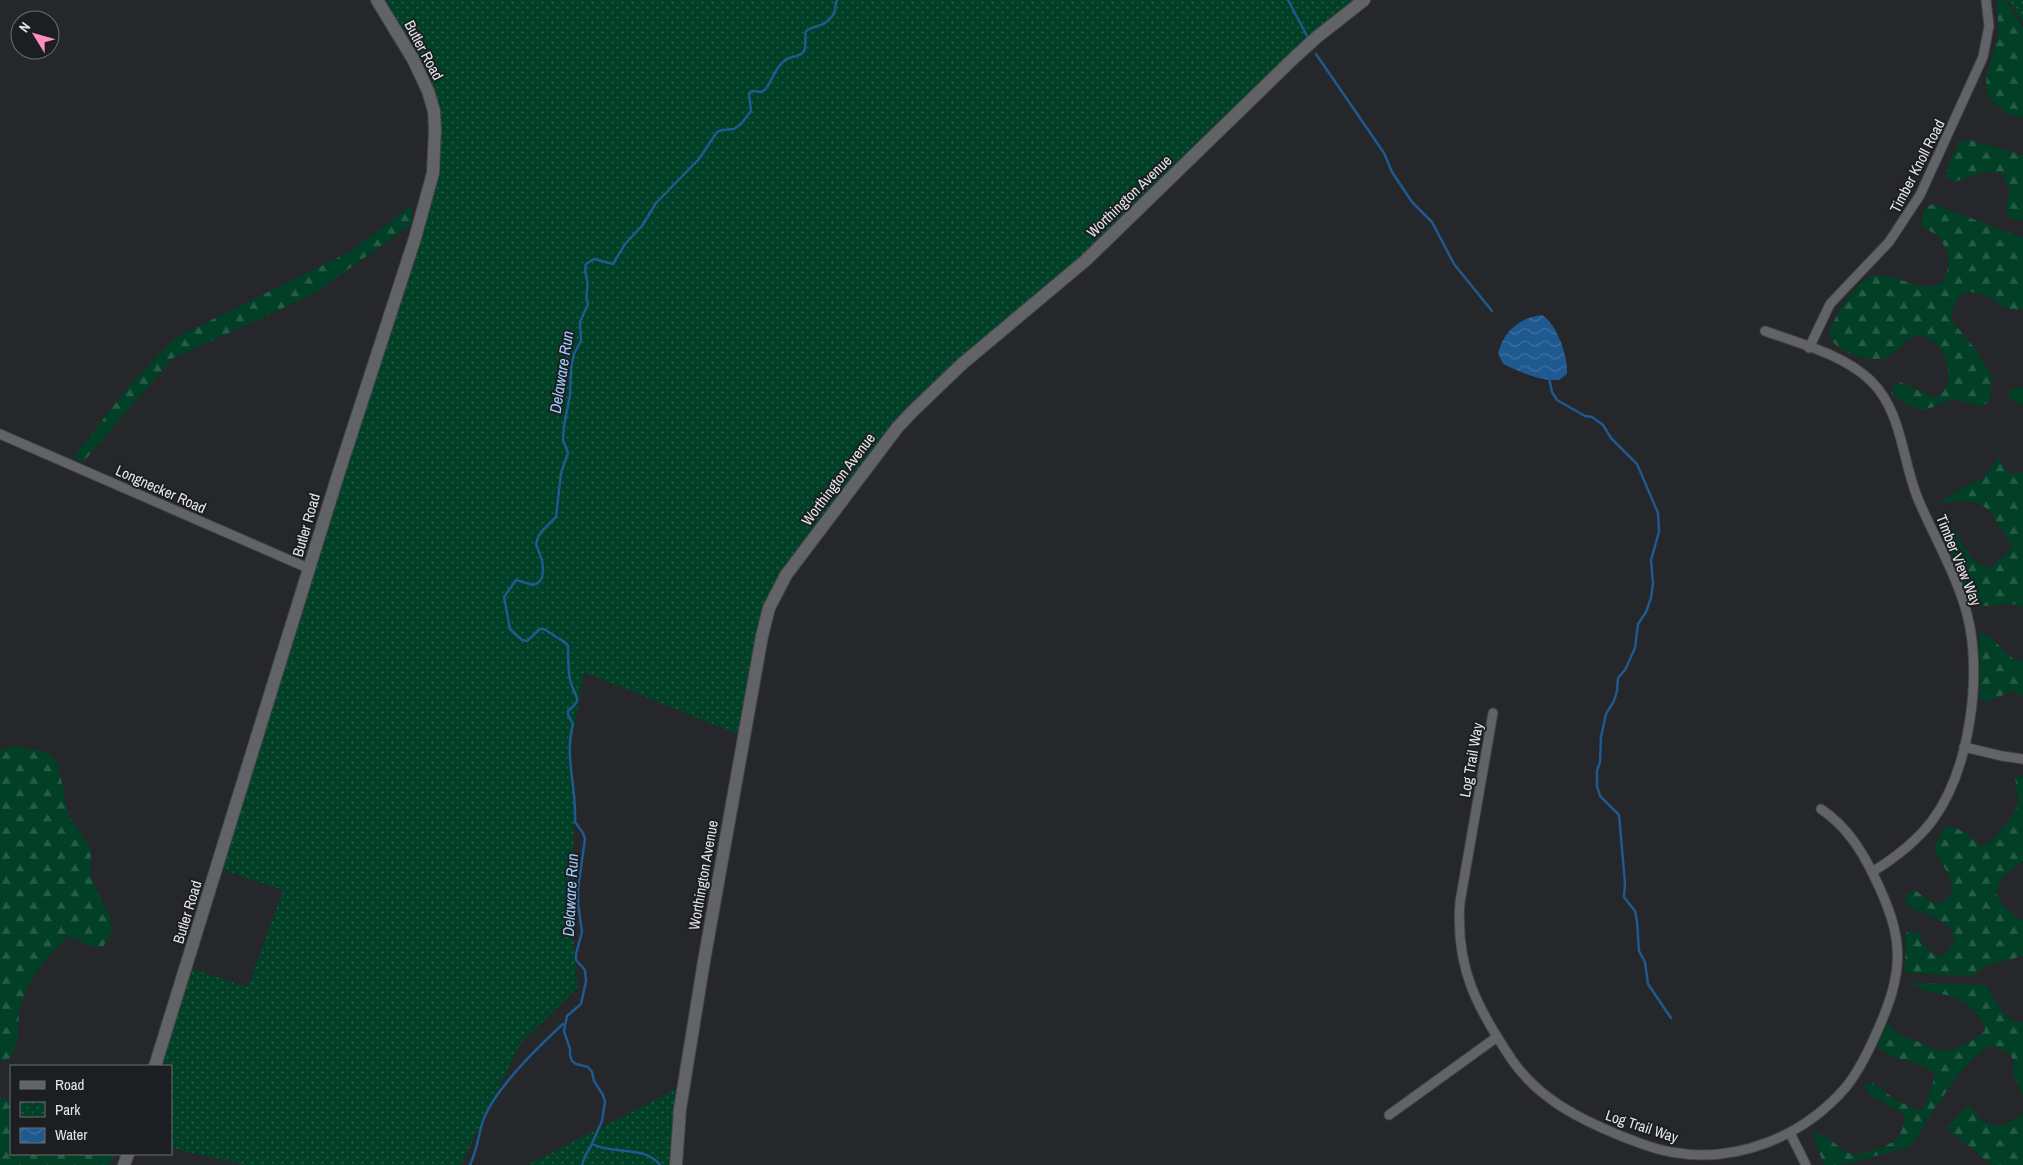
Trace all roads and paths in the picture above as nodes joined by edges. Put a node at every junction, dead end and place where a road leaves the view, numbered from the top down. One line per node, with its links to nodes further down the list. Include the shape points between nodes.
1 (376, 0): 7 (main road, Butler Road, via 410,54 428,91 434,111 433,173)
2 (1364, 0): 17 (main road, Worthington Avenue, via 1296,56 1086,260 940,382 897,428 786,574 772,603 762,636 680,1109)
3 (1986, 0): 5 (street, Timber Knoll Road, via 1989,26 1983,57 1920,195 1889,242 1830,304)
4 (1765, 331): 5 (street, Timber View Way)
5 (1809, 348): 9 (street, Timber View Way, via 1864,375 1882,395 1894,418 1918,498 1951,571 1969,625 1974,684)
6 (0, 434): 7 (street, Longnecker Road)
7 (310, 569): 14 (main road, Butler Road)
8 (1493, 713): 13 (street, Log Trail Way, via 1460,902 1459,926 1471,988)
9 (1964, 747): 10 (street); 12 (street, Timber View Way, via 1950,788 1933,819 1906,849)
10 (2023, 759)
11 (1821, 810): 12 (street, Log Trail Way, via 1847,831)
12 (1872, 872): 16 (street, Log Trail Way, via 1889,910 1896,937 1898,969 1892,997 1871,1046 1852,1078 1826,1107)
13 (1497, 1037): 15 (street); 16 (street, Log Trail Way, via 1522,1074 1552,1100 1596,1125 1652,1147 1682,1154 1729,1153 1759,1146)
14 (155, 1065)
15 (1389, 1115)
16 (1790, 1133): 18 (street)
17 (676, 1165)
18 (1806, 1165)

